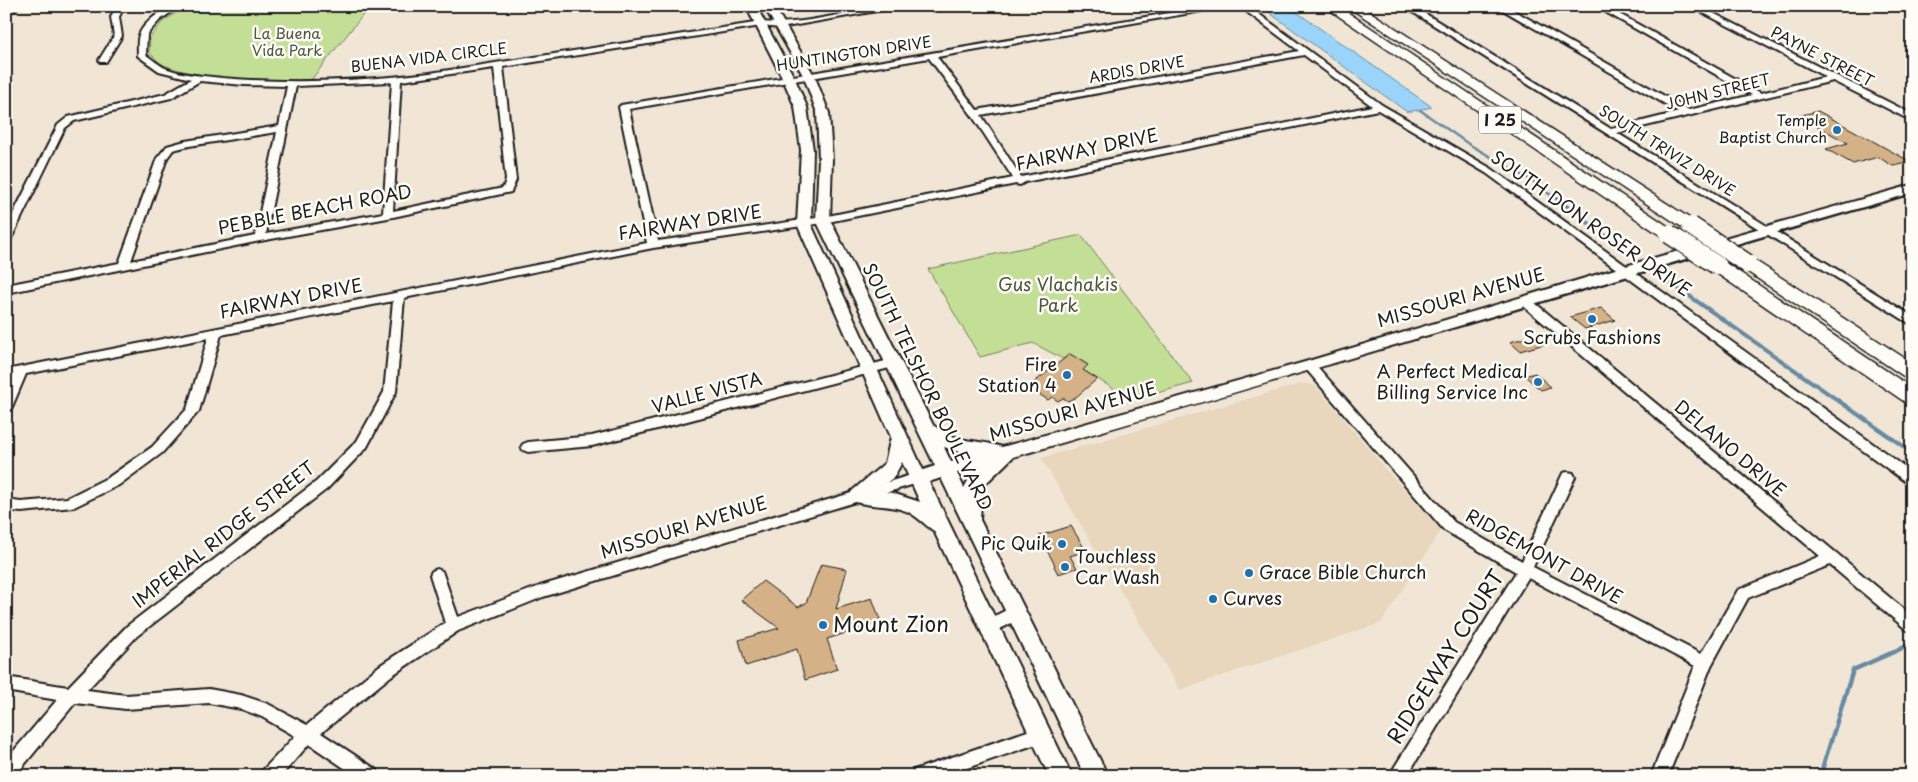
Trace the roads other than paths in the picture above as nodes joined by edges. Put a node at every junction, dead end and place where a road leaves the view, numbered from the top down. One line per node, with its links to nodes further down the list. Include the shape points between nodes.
1 (15, 6): 17 (main road)
2 (120, 6): 22 (street, via 114,20 118,36)
3 (176, 6): 25 (street, BUENA VIDA CIRCLE, via 161,14 148,27 138,44 139,52 152,66)
4 (751, 6): 18 (main road)
5 (769, 6): 19 (main road, SOUTH TELSHOR BOULEVARD)
6 (901, 6): 19 (street, BUENA VIDA CIRCLE)
7 (1227, 6): 21 (street, HUNTINGTON DRIVE)
8 (1243, 6): 20 (street, SOUTH DON ROSER DRIVE)
9 (1330, 6): 59 (highway, I 25, bridge)
10 (1355, 6): 57 (highway, I 25, bridge)
11 (1407, 6): 36 (street, SOUTH TRIVIZ DRIVE)
12 (1500, 6): 33 (street)
13 (1599, 6): 30 (street)
14 (1694, 6): 16 (street, PAYNE STREET)
15 (1730, 6): 16 (street)
16 (1703, 11): 26 (street, PAYNE STREET)
17 (6, 12)
18 (761, 24): 19 (street, BUENA VIDA CIRCLE); 23 (street, BUENA VIDA CIRCLE); 28 (main road)
19 (780, 26): 24 (main road, SOUTH TELSHOR BOULEVARD)
20 (1304, 53): 31 (street, SOUTH DON ROSER DRIVE); 32 (street, ARDIS DRIVE)
21 (932, 56): 24 (street, HUNTINGTON DRIVE); 32 (street)
22 (103, 60)
23 (498, 65): 27 (street, BUENA VIDA CIRCLE); 39 (street, PEBBLE BEACH ROAD, via 511,180 507,190)
24 (809, 75): 28 (street, HUNTINGTON DRIVE); 40 (main road, SOUTH TELSHOR BOULEVARD, via 821,103 825,134)
25 (199, 78): 29 (street, BUENA VIDA CIRCLE); 44 (street, via 168,96 71,120 61,127)
26 (1833, 78): 30 (street, JOHN STREET); 34 (street, PAYNE STREET)
27 (397, 79): 29 (street, BUENA VIDA CIRCLE); 39 (street)
28 (790, 79): 41 (main road, via 801,107 807,150); 45 (street, HUNTINGTON DRIVE, via 624,107)
29 (292, 84): 35 (street)
30 (1760, 96): 33 (street, JOHN STREET)
31 (1379, 107): 37 (street, FAIRWAY DRIVE); 47 (street, SOUTH DON ROSER DRIVE, via 1489,171)
32 (975, 113): 37 (street)
33 (1689, 114): 36 (street, JOHN STREET)
34 (1912, 118)
35 (282, 128): 43 (street); 46 (street, via 170,148 162,158)
36 (1609, 132): 42 (street, SOUTH TRIVIZ DRIVE)
37 (1020, 182): 40 (street, FAIRWAY DRIVE)
38 (1912, 189): 42 (main road, MISSOURI AVENUE)
39 (388, 215): 43 (street, PEBBLE BEACH ROAD)
40 (823, 220): 41 (street, FAIRWAY DRIVE); 53 (main road, SOUTH TELSHOR BOULEVARD)
41 (804, 224): 45 (street, FAIRWAY DRIVE); 55 (main road)
42 (1768, 231): 47 (main road, MISSOURI AVENUE); 51 (street, SOUTH TRIVIZ DRIVE)
43 (260, 238): 46 (street, PEBBLE BEACH ROAD)
44 (6, 239)
45 (654, 244): 49 (street, FAIRWAY DRIVE)
46 (124, 264): 48 (street, PEBBLE BEACH ROAD)
47 (1627, 270): 50 (main road, MISSOURI AVENUE); 68 (street, SOUTH DON ROSER DRIVE)
48 (6, 288)
49 (398, 295): 52 (street, FAIRWAY DRIVE); 82 (street, IMPERIAL RIDGE STREET, via 390,392 362,444 322,485 132,631)
50 (1525, 300): 54 (main road, MISSOURI AVENUE); 73 (street, DELANO DRIVE)
51 (1912, 321)
52 (216, 332): 56 (street, FAIRWAY DRIVE); 70 (street, via 193,411 158,450 114,481 70,503)
53 (893, 363): 55 (street, VALLE VISTA); 61 (main road, SOUTH TELSHOR BOULEVARD)
54 (1310, 366): 64 (main road, MISSOURI AVENUE); 74 (street, RIDGEMONT DRIVE, via 1448,526)
55 (870, 369): 62 (main road); 63 (street, VALLE VISTA, via 592,441)
56 (20, 371): 58 (street, FAIRWAY DRIVE); 60 (street)
57 (1912, 372)
58 (6, 374)
59 (1912, 397)
60 (6, 407)
61 (925, 429): 64 (main road, via 938,439 958,447); 65 (main road, SOUTH TELSHOR BOULEVARD)
62 (900, 436): 66 (main road); 69 (main road, via 897,459 889,472)
63 (528, 447)
64 (1008, 452): 65 (main road, MISSOURI AVENUE); 71 (main road, via 973,484 970,500)
65 (945, 470): 66 (main road, MISSOURI AVENUE); 71 (main road, SOUTH TELSHOR BOULEVARD)
66 (918, 478): 69 (street, MISSOURI AVENUE); 72 (main road)
67 (1568, 478): 74 (street, RIDGEWAY COURT)
68 (1912, 479)
69 (858, 496): 72 (main road, via 914,506); 78 (street, MISSOURI AVENUE, via 540,592)
70 (6, 504)
71 (973, 525): 76 (main road, SOUTH TELSHOR BOULEVARD)
72 (942, 528): 79 (main road)
73 (1831, 558): 77 (street, DELANO DRIVE); 80 (street, via 1743,594)
74 (1525, 570): 80 (street, RIDGEMONT DRIVE); 91 (street, RIDGEWAY COURT)
75 (437, 575): 78 (street)
76 (1016, 612): 79 (street); 90 (main road, SOUTH TELSHOR BOULEVARD)
77 (1912, 625)
78 (453, 626): 83 (street, MISSOURI AVENUE, via 385,671)
79 (990, 626): 84 (main road)
80 (1704, 663): 92 (street)
81 (6, 684): 82 (street)
82 (71, 695): 83 (street, via 126,702 209,696 242,702); 85 (street, IMPERIAL RIDGE STREET)
83 (308, 734): 86 (street, MISSOURI AVENUE); 87 (street)
84 (1042, 734): 88 (street); 89 (main road)
85 (6, 773)
86 (269, 776)
87 (371, 776)
88 (920, 776)
89 (1061, 776)
90 (1097, 776)
91 (1397, 776)
92 (1659, 776)

